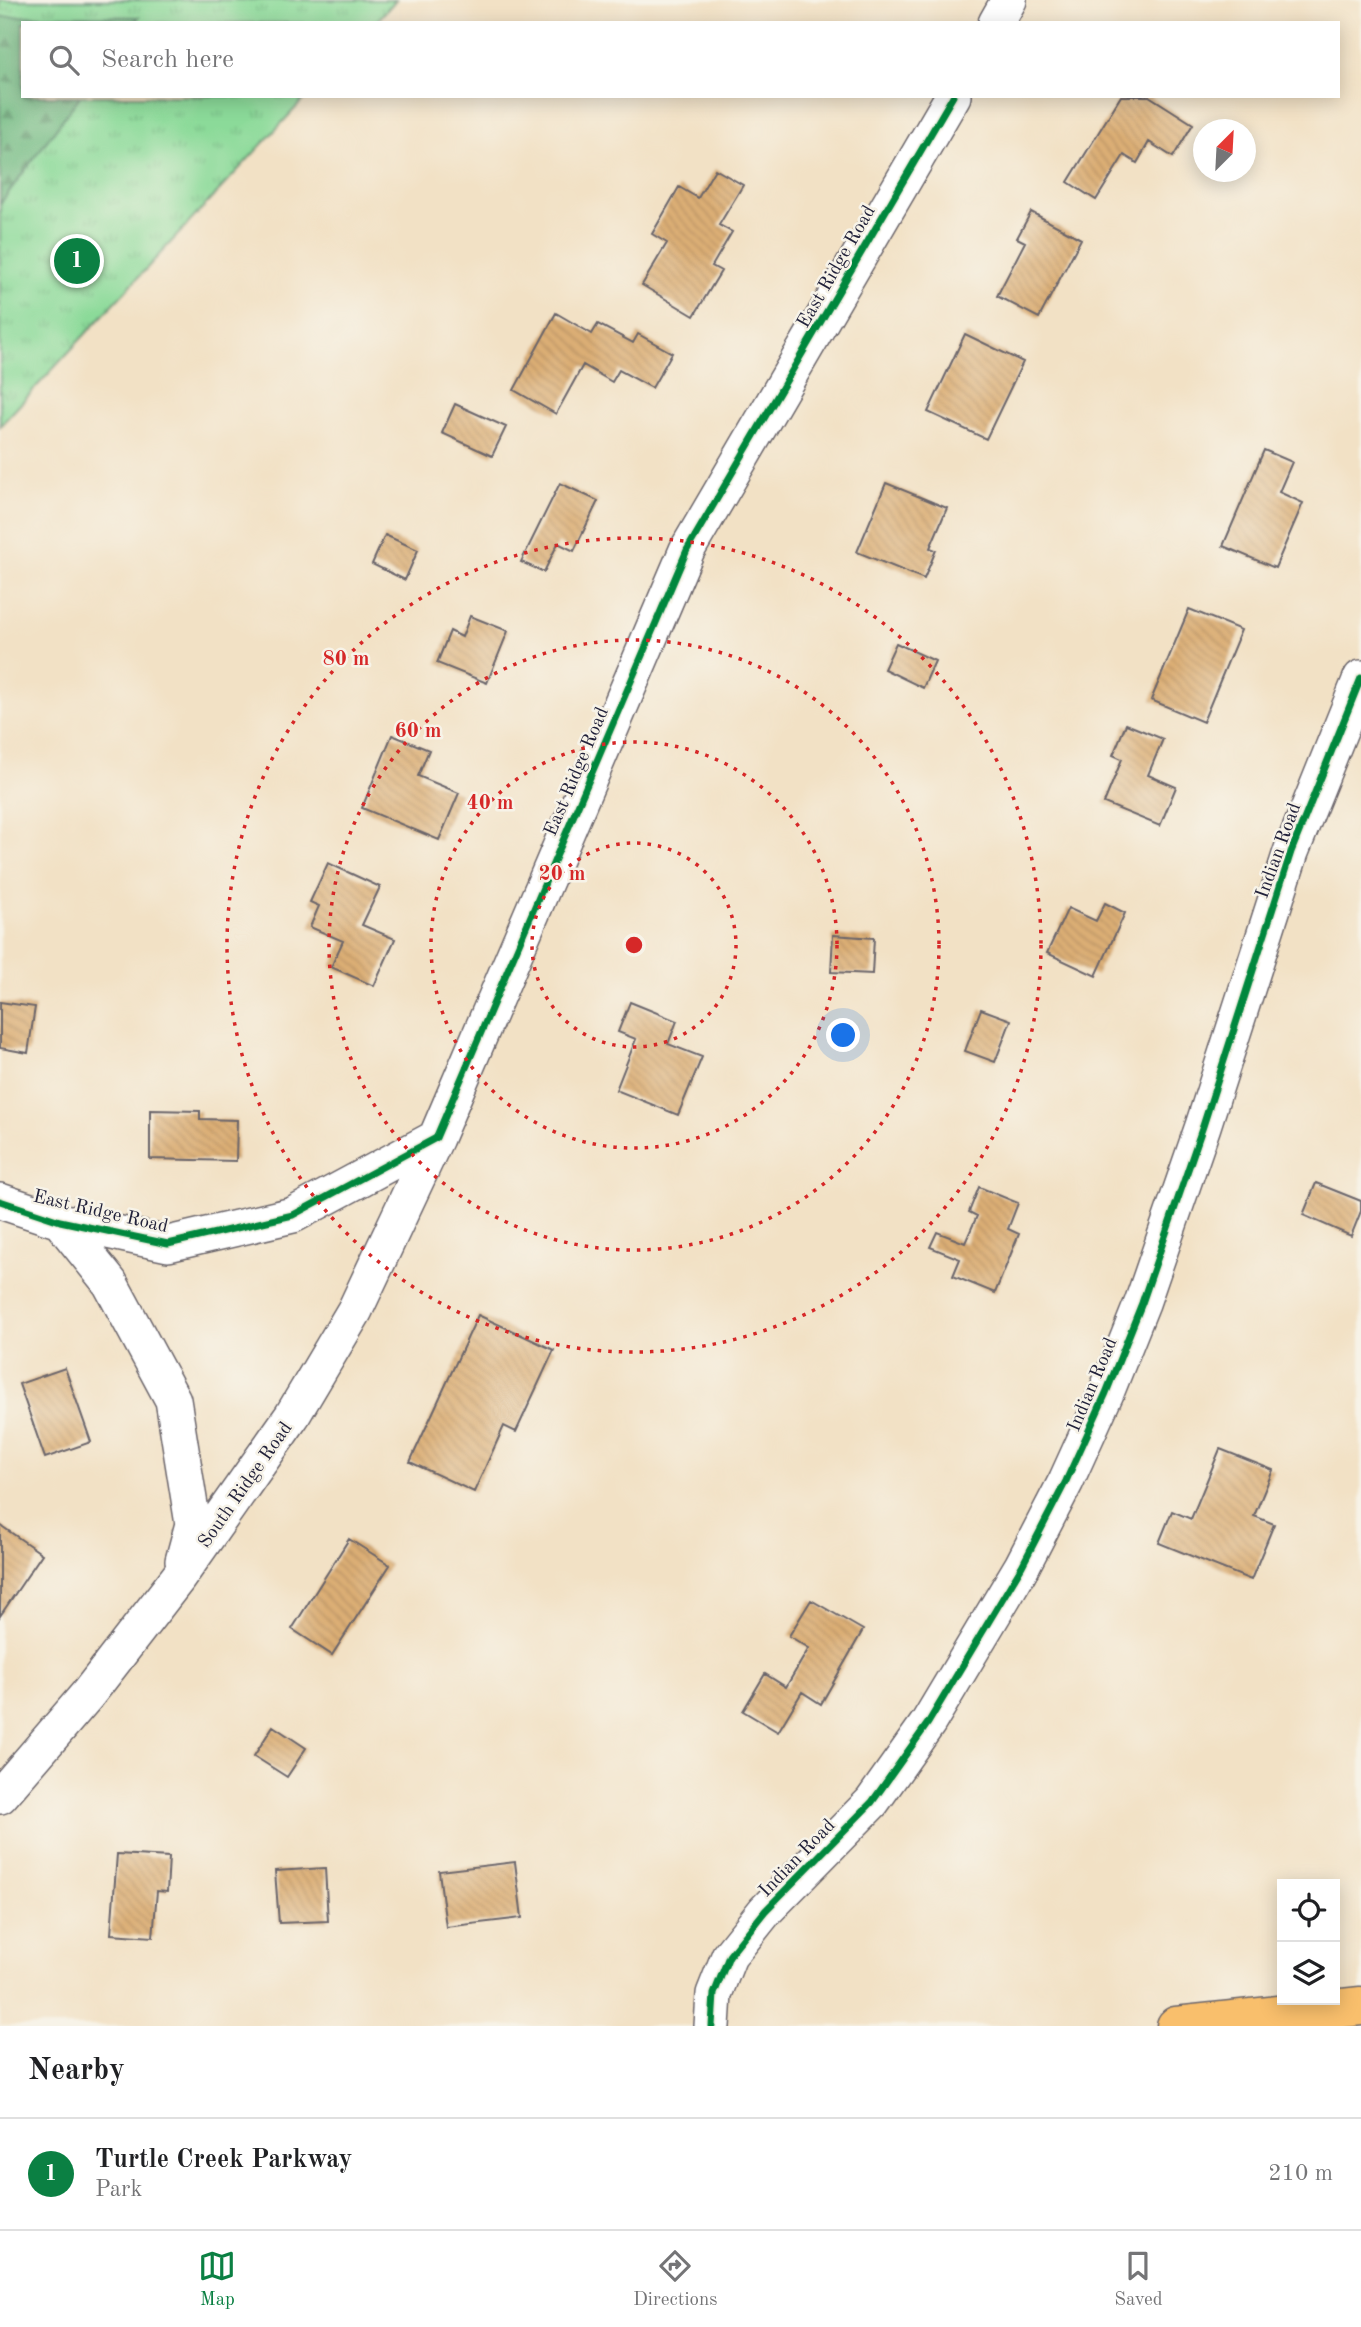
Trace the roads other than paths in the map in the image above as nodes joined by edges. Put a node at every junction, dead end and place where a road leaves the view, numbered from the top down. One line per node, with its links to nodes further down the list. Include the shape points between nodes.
1 (1009, 0): 2 (street)
2 (997, 21)
3 (952, 98): 5 (street, East Ridge Road, via 687,550)
4 (1361, 678): 11 (street, Indian Road, via 1291,852 1142,1303 1066,1481 1022,1566 928,1723 872,1802 765,1911 729,1956 715,1994)
5 (436, 1138): 7 (street, East Ridge Road, via 293,1215 168,1244); 8 (street, South Ridge Road, via 355,1310 292,1416)
6 (0, 1201): 7 (street, East Ridge Road)
7 (60, 1221): 8 (street, East Ridge Road, via 110,1283 173,1400 193,1524)
8 (178, 1578): 9 (street, South Ridge Road, via 88,1694)
9 (0, 1796)
10 (1361, 2006): 12 (main road)
11 (712, 2026)
12 (1176, 2026)

